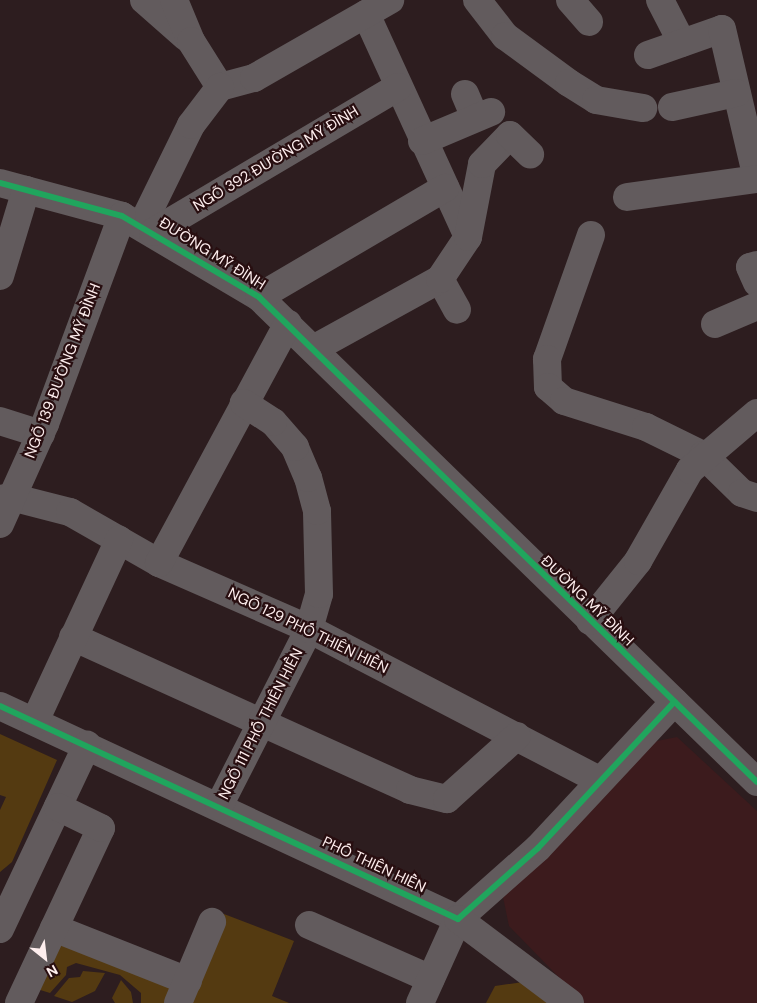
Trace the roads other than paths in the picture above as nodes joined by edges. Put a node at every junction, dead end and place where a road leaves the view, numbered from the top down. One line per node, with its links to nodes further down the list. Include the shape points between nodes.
1 (144, 0): 9 (street)
2 (174, 0): 9 (street)
3 (390, 0): 7 (street)
4 (477, 0): 17 (street, via 505,36 569,83 596,100)
5 (570, 0): 8 (street)
6 (660, 0): 10 (street)
7 (366, 14): 12 (street, via 254,78); 13 (street)
8 (589, 22)
9 (191, 41): 12 (street)
10 (682, 43): 11 (street); 14 (street, via 722,30)
11 (648, 55)
12 (220, 87): 24 (street, NGÕ 139 ĐƯỜNG MỸ ĐÌNH, via 191,125)
13 (398, 87): 18 (street); 24 (street, NGÕ 392 ĐƯỜNG MỸ ĐÌNH)
14 (744, 105): 15 (street); 20 (street)
15 (672, 107)
16 (477, 108): 18 (street)
17 (643, 108)
18 (422, 141): 22 (street)
19 (530, 154): 26 (street, via 510,135 482,164)
20 (757, 178): 23 (street)
21 (13, 187): 24 (street, ĐƯỜNG MỸ ĐÌNH); 28 (street)
22 (445, 188): 26 (street); 31 (street)
23 (627, 196)
24 (139, 224): 31 (street, ĐƯỜNG MỸ ĐÌNH); 40 (street, NGÕ 139 ĐƯỜNG MỸ ĐÌNH)
25 (591, 235): 41 (street, via 547,360 548,387 564,401 646,427)
26 (468, 237): 29 (street)
27 (757, 265): 30 (street, via 750,267)
28 (0, 276)
29 (440, 279): 33 (street); 36 (street)
30 (757, 283)
31 (259, 298): 34 (street, ĐƯỜNG MỸ ĐÌNH)
32 (757, 306): 35 (street)
33 (457, 310)
34 (288, 323): 36 (street, ĐƯỜNG MỸ ĐÌNH); 37 (street)
35 (715, 324)
36 (315, 348): 47 (street, ĐƯỜNG MỸ ĐÌNH, via 349,388)
37 (244, 403): 46 (street); 48 (street, NGÕ 111 PHỐ THIÊN HIỀN, via 273,422 295,447 308,478 321,557 319,594)
38 (757, 413): 41 (street)
39 (0, 420): 40 (street)
40 (41, 434): 42 (street, NGÕ 139 ĐƯỜNG MỸ ĐÌNH)
41 (703, 455): 43 (street, via 736,489); 47 (street, via 638,561)
42 (6, 498): 44 (street, NGÕ 139 ĐƯỜNG MỸ ĐÌNH); 45 (street, NGÕ 129 PHỐ THIÊN HIỀN, via 70,512)
43 (757, 498)
44 (0, 524)
45 (119, 540): 46 (street, NGÕ 129 PHỐ THIÊN HIỀN); 49 (street)
46 (159, 563): 48 (street, NGÕ 129 PHỐ THIÊN HIỀN)
47 (590, 622): 50 (street, ĐƯỜNG MỸ ĐÌNH)
48 (309, 628): 52 (street, NGÕ 111 PHỐ THIÊN HIỀN); 54 (street, NGÕ 129 PHỐ THIÊN HIỀN)
49 (73, 637): 52 (street); 53 (street)
50 (674, 702): 56 (street); 57 (street, ĐƯỜNG MỸ ĐÌNH)
51 (0, 706): 53 (street, PHỐ THIÊN HIỀN)
52 (263, 720): 54 (street, via 410,790 446,799); 58 (street, NGÕ 111 PHỐ THIÊN HIỀN)
53 (35, 721): 55 (street, PHỐ THIÊN HIỀN)
54 (517, 736): 56 (street, NGÕ 129 PHỐ THIÊN HIỀN)
55 (87, 745): 58 (street, PHỐ THIÊN HIỀN); 59 (street)
56 (599, 780): 60 (street, via 538,848)
57 (757, 782)
58 (219, 806): 60 (street, PHỐ THIÊN HIỀN)
59 (58, 807): 63 (street, via 101,828); 64 (street)
60 (458, 920): 65 (street); 69 (street, PHỐ THIÊN HIỀN, via 556,988)
61 (212, 922): 66 (street)
62 (310, 925): 65 (street)
63 (54, 928): 66 (street); 67 (street)
64 (0, 930)
65 (431, 978): 68 (street)
66 (183, 992)
67 (19, 1003)
68 (420, 1003)
69 (570, 1003)

